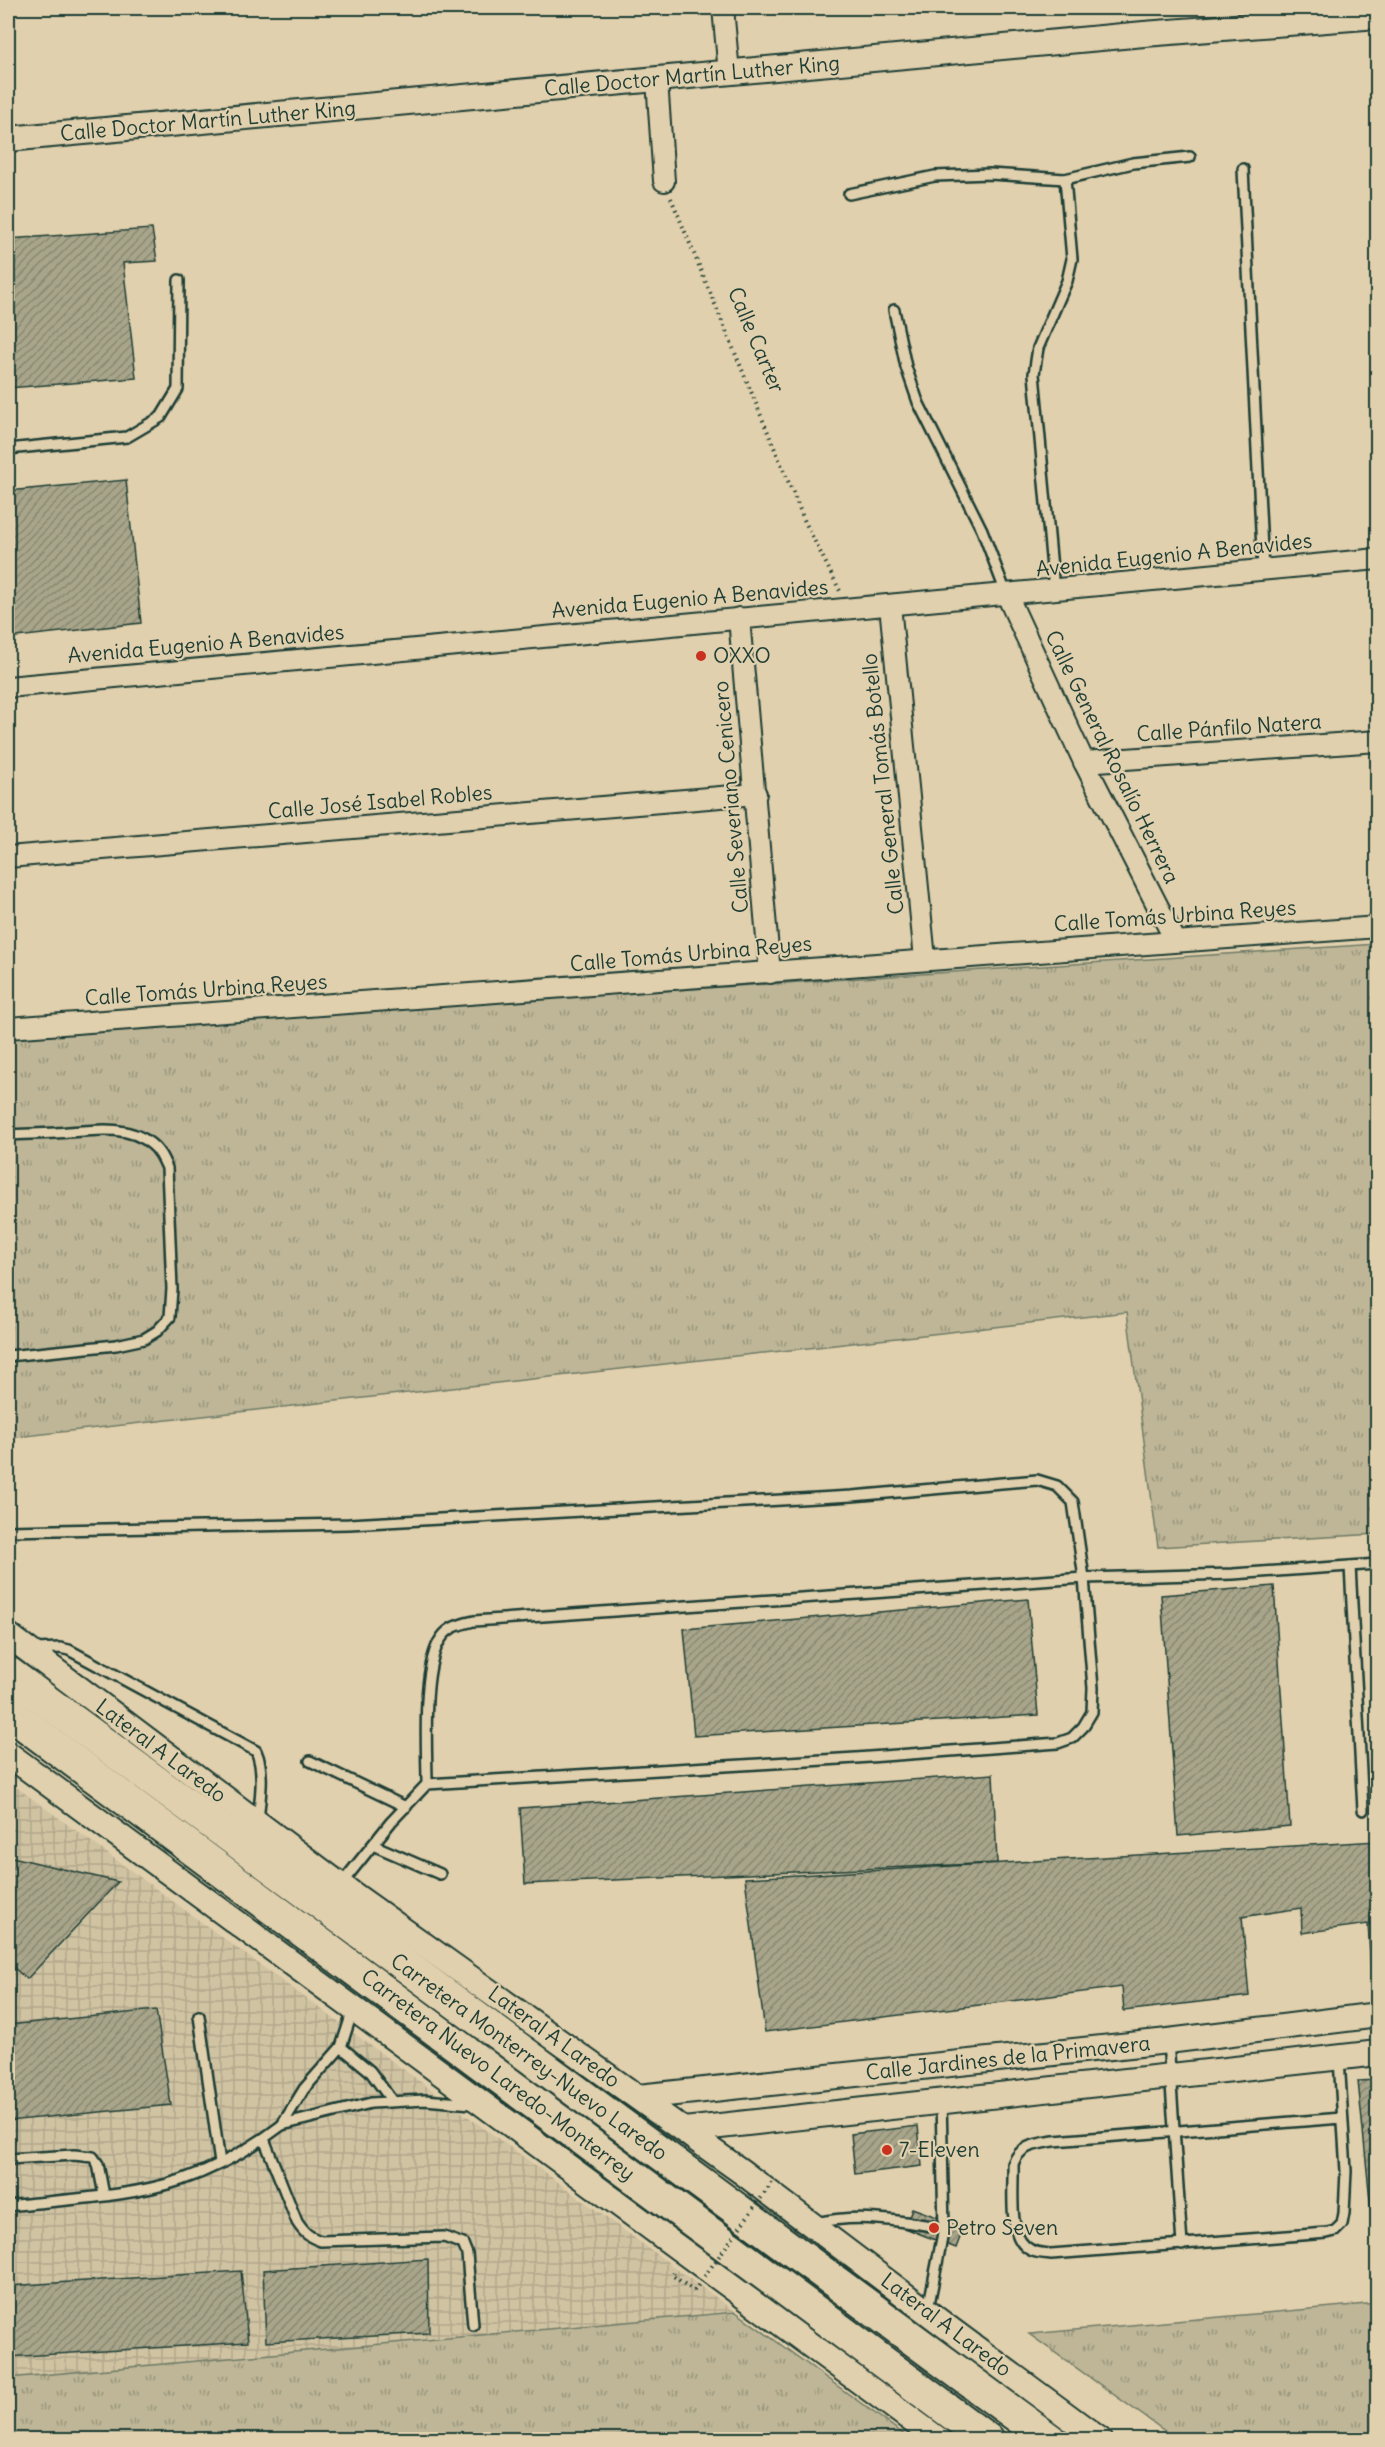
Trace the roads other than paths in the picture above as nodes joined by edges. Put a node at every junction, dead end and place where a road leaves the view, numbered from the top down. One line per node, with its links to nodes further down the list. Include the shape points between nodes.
1 (723, 8): 3 (street)
2 (1377, 16): 3 (street, Calle Doctor Martín Luther King)
3 (729, 73): 4 (street, Calle Doctor Martín Luther King)
4 (657, 80): 5 (street, Calle Doctor Martín Luther King); 9 (street)
5 (8, 139)
6 (1190, 157): 8 (lane, via 1133,163)
7 (1243, 169): 15 (lane)
8 (1065, 179): 10 (lane, via 990,174 934,176); 16 (lane, via 1072,259 1067,281 1038,348 1034,374)
9 (664, 181)
10 (849, 194)
11 (179, 280): 13 (lane, via 178,389 161,417 127,437)
12 (894, 310): 17 (lane, via 918,402 982,530)
13 (8, 449)
14 (1377, 559): 15 (street, Avenida Eugenio A Benavides)
15 (1263, 570): 16 (street, Avenida Eugenio A Benavides)
16 (1054, 590): 17 (street, Avenida Eugenio A Benavides)
17 (1007, 595): 18 (street, Avenida Eugenio A Benavides); 22 (street, Calle General Rosalío Herrera)
18 (890, 605): 19 (street, Avenida Eugenio A Benavides); 27 (street, Calle General Tomás Botello)
19 (739, 618): 20 (street, Avenida Eugenio A Benavides); 23 (street, Calle Severiano Cenicero)
20 (8, 687)
21 (1377, 741): 22 (street, Calle Pánfilo Natera)
22 (1084, 762): 26 (street, Calle General Rosalío Herrera)
23 (756, 794): 24 (street, Calle José Isabel Robles); 28 (street, Calle Severiano Cenicero)
24 (8, 857)
25 (1377, 927): 26 (street, Calle Tomás Urbina Reyes)
26 (1175, 940): 27 (street, Calle Tomás Urbina Reyes)
27 (925, 959): 28 (street, Calle Tomás Urbina Reyes)
28 (770, 973): 29 (street, Calle Tomás Urbina Reyes)
29 (8, 1028)
30 (8, 1135): 31 (lane, via 95,1129 126,1133 150,1143 167,1168 172,1289 170,1317 144,1339)
31 (8, 1356)
32 (8, 1531): 35 (lane, via 349,1524 852,1496 1037,1480 1057,1486 1073,1502)
33 (1377, 1564): 34 (lane)
34 (1350, 1566): 35 (lane); 43 (lane)
35 (1084, 1578): 41 (lane, via 474,1621 454,1626 442,1637 434,1653 428,1684); 41 (lane, via 1092,1712 1072,1738 1058,1743)
36 (8, 1635): 37 (street)
37 (18, 1662): 44 (highway, Carretera Monterrey-Nuevo Laredo); 44 (lane, via 60,1647 69,1650 256,1751 261,1779)
38 (8, 1712): 75 (highway, Carretera Nuevo Laredo-Monterrey)
39 (8, 1754): 48 (street)
40 (310, 1761): 42 (lane)
41 (427, 1784): 42 (lane)
42 (406, 1806): 45 (lane)
43 (1363, 1810)
44 (250, 1834): 47 (highway, Carretera Monterrey-Nuevo Laredo)
45 (373, 1845): 46 (lane); 47 (lane)
46 (440, 1874)
47 (332, 1895): 56 (street, Lateral A Laredo); 76 (highway, Carretera Monterrey-Nuevo Laredo)
48 (354, 2008): 52 (lane); 59 (street)
49 (199, 2016): 66 (lane)
50 (1377, 2016): 51 (street, Calle Jardines de la Primavera)
51 (1168, 2041): 55 (lane); 56 (street, Calle Jardines de la Primavera)
52 (340, 2048): 57 (lane, via 370,2071); 61 (lane, via 304,2089)
53 (1377, 2053): 54 (street, Calle Jardines de la Primavera)
54 (1339, 2058): 55 (street, Calle Jardines de la Primavera); 60 (lane)
55 (1170, 2076): 58 (street, Calle Jardines de la Primavera); 63 (lane)
56 (638, 2097): 62 (street, Lateral A Laredo)
57 (392, 2101): 59 (lane); 61 (lane)
58 (941, 2101): 62 (street, Calle Jardines de la Primavera); 70 (lane)
59 (483, 2104): 74 (street)
60 (1342, 2118): 63 (lane); 71 (lane, via 1344,2212 1342,2224 1335,2231)
61 (282, 2125): 64 (lane)
62 (684, 2130): 69 (street, Lateral A Laredo)
63 (1175, 2130): 71 (lane); 71 (lane, via 1054,2141 1024,2148 1013,2164 1015,2225 1017,2238 1026,2247 1051,2254)
64 (264, 2139): 66 (lane); 73 (lane, via 297,2222 311,2238 321,2241 444,2237 463,2244)
65 (8, 2159): 67 (lane, via 93,2157)
66 (220, 2163): 67 (lane, via 181,2180)
67 (104, 2195): 68 (lane)
68 (8, 2206)
69 (812, 2224): 70 (lane, via 875,2218); 72 (street, Lateral A Laredo)
70 (944, 2228): 72 (lane)
71 (1182, 2244)
72 (927, 2312): 77 (street, Lateral A Laredo)
73 (473, 2325)
74 (939, 2439)
75 (988, 2439)
76 (1050, 2439)
77 (1100, 2439)

